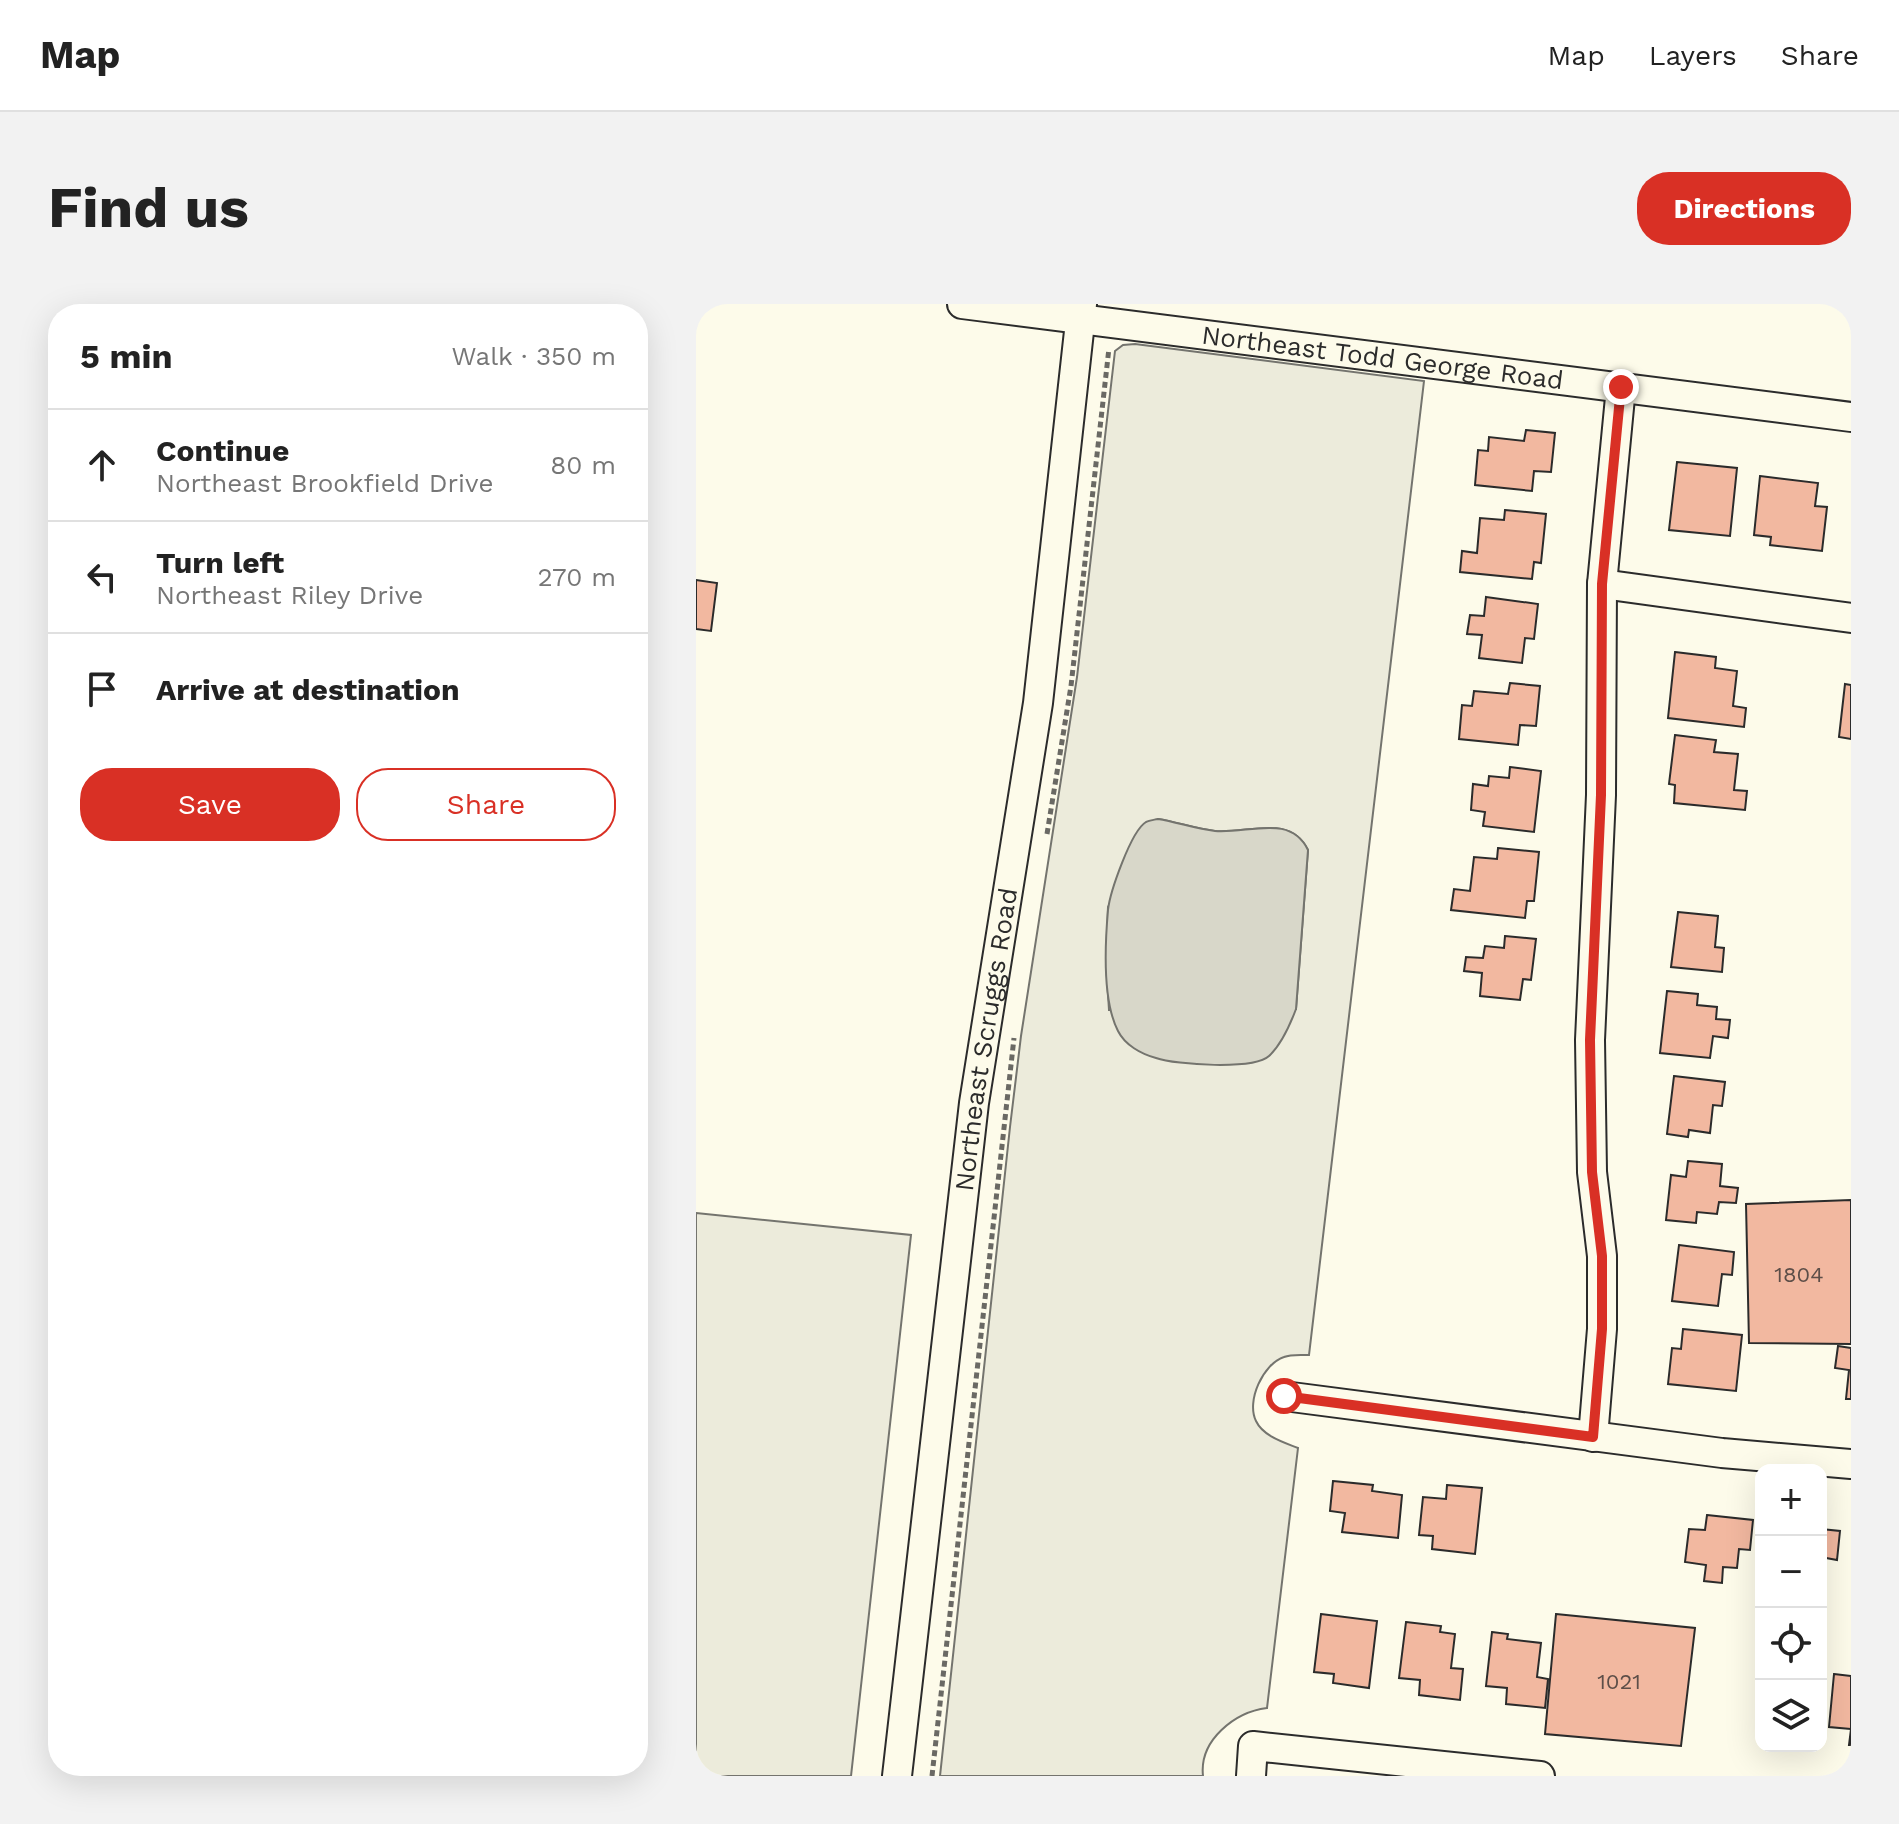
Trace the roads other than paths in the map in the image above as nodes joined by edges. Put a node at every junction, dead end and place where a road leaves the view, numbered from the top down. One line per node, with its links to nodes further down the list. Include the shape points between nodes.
1 (962, 304): 2 (street, Northeast Todd George Road)
2 (1081, 311): 3 (street, Northeast Todd George Road); 10 (street, Northeast Scruggs Road, via 1038,703 974,1103)
3 (1621, 387): 4 (street, Northeast Todd George Road); 5 (street)
4 (1851, 417)
5 (1602, 584): 6 (street); 8 (street, via 1601,795 1590,1040 1602,1329)
6 (1851, 618)
7 (1284, 1396): 8 (street)
8 (1593, 1437): 9 (street)
9 (1851, 1464)
10 (897, 1776)
11 (1251, 1776): 12 (street, via 1253,1746)
12 (1540, 1776)

